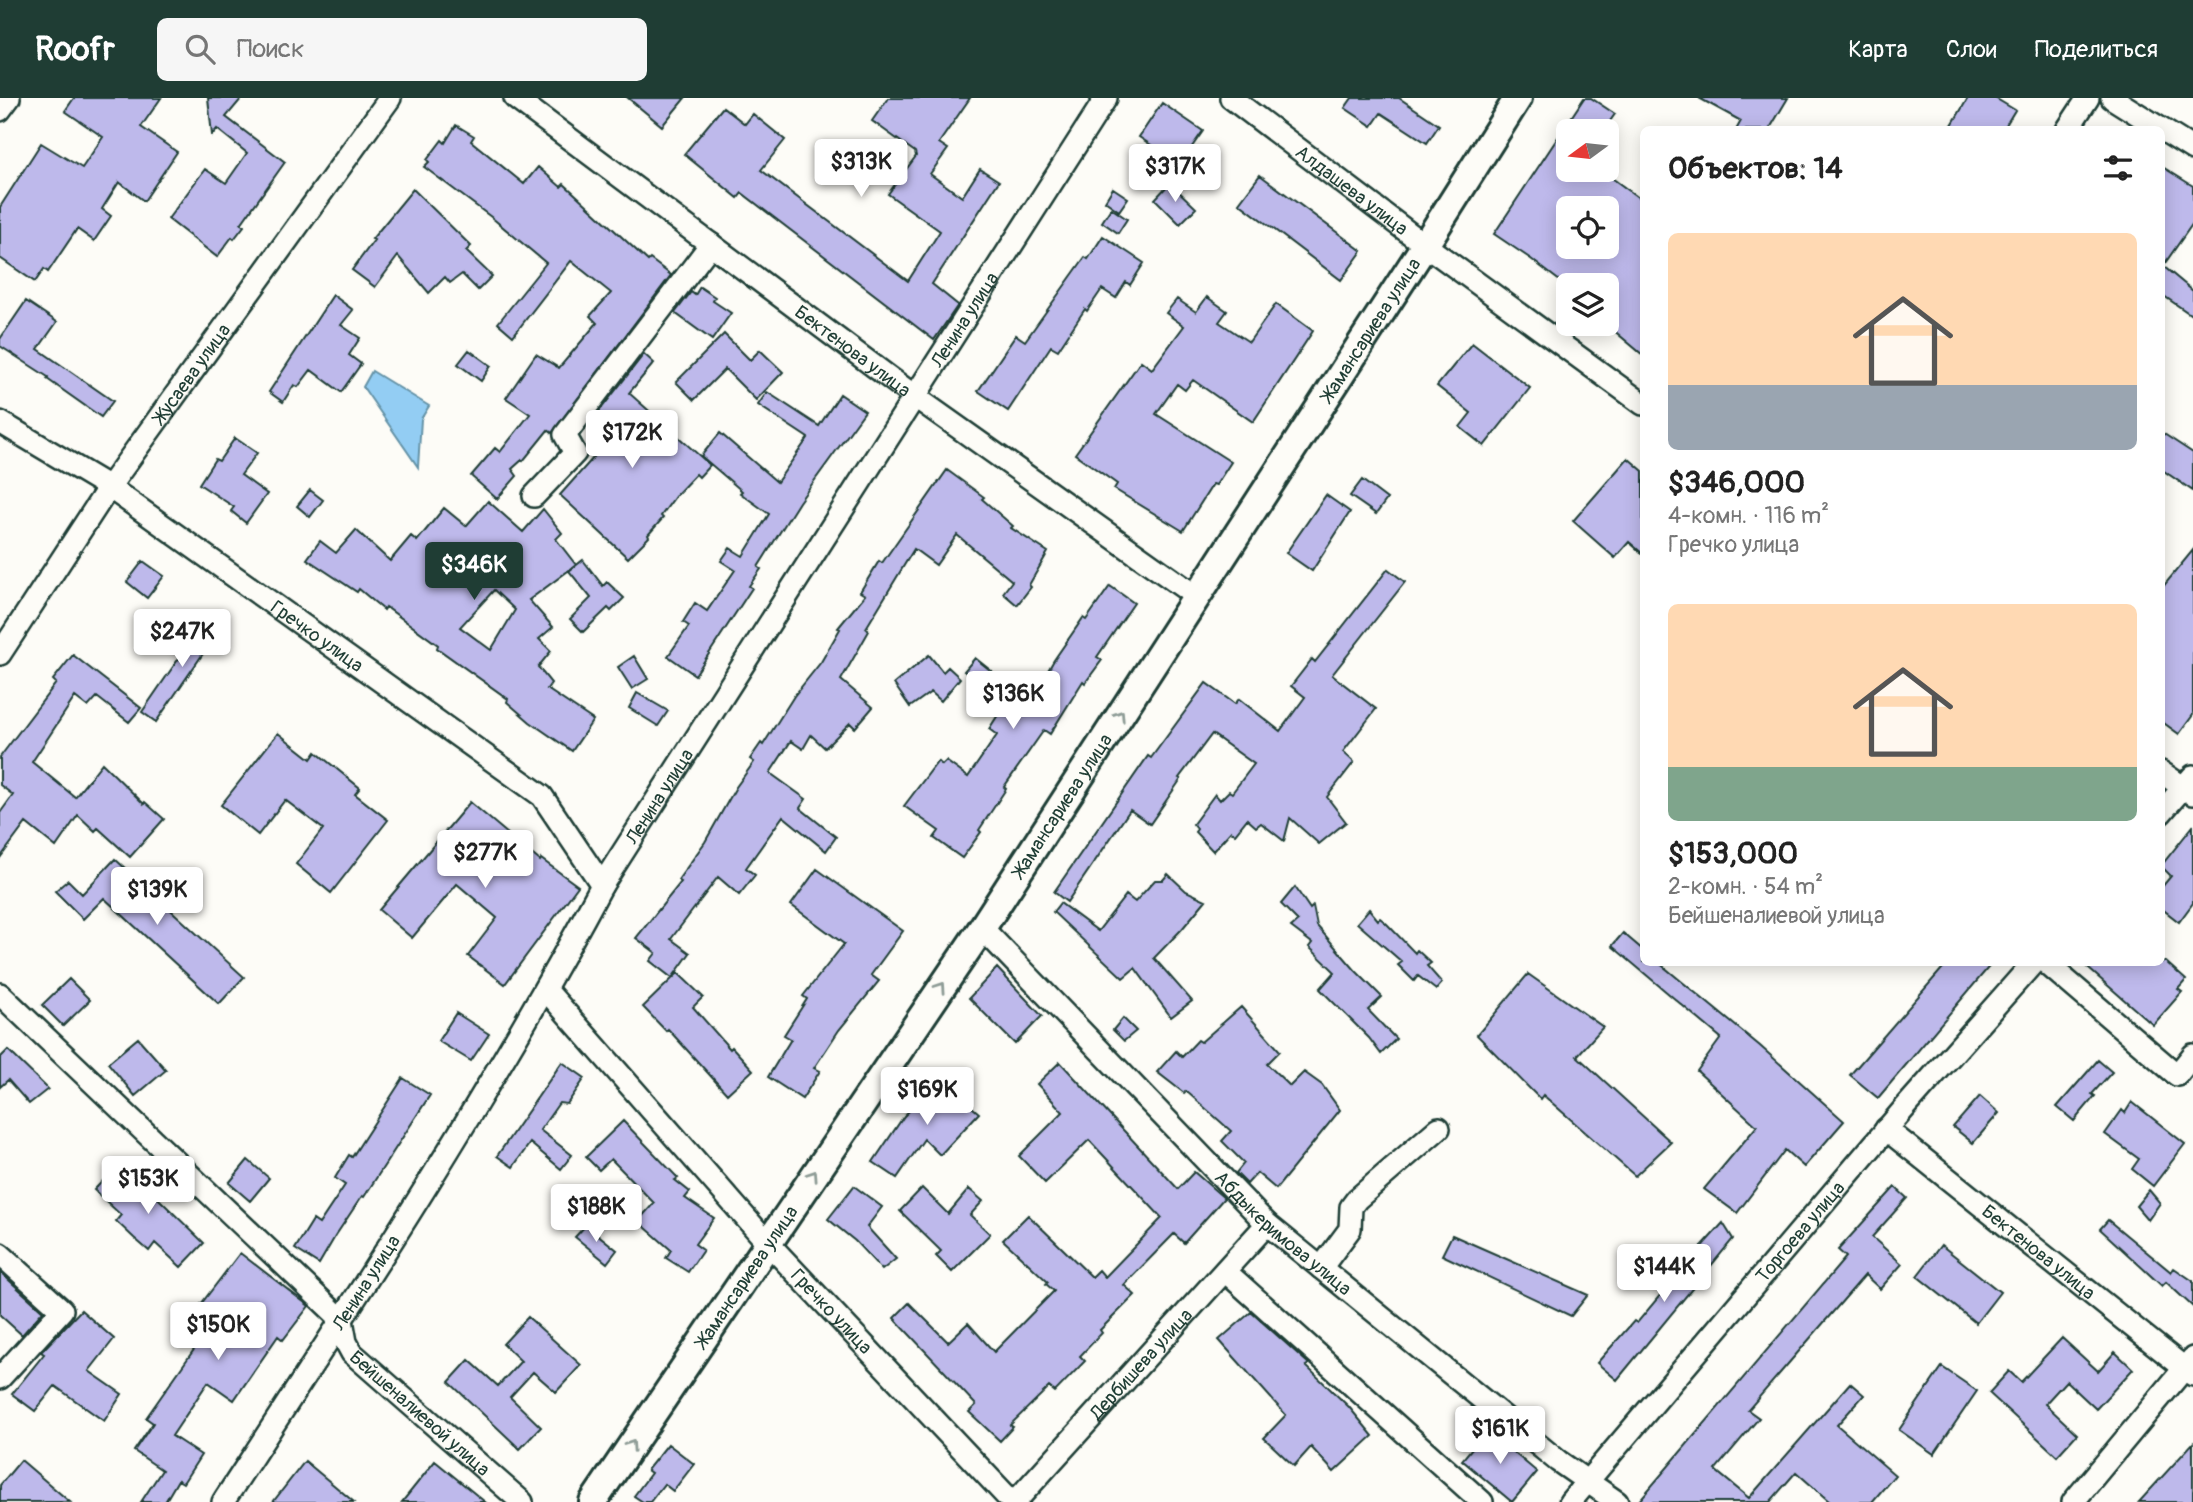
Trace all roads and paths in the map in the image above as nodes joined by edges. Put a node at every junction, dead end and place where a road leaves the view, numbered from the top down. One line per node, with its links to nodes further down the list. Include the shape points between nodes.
1 (9, 98): 9 (street)
2 (390, 98): 19 (street, Жусаева улица)
3 (515, 98): 14 (street, Бектенова улица)
4 (1106, 98): 16 (street, Ленина улица)
5 (1231, 98): 15 (street, Алдашева улица)
6 (1518, 98): 15 (main road, Жамансариева улица)
7 (2088, 98): 10 (street)
8 (2112, 98): 11 (street)
9 (0, 110)
10 (2070, 126)
11 (2156, 126)
12 (2165, 131): 13 (street)
13 (2193, 149)
14 (711, 244): 16 (street, Бектенова улица); 20 (street, via 565,435 575,453)
15 (1425, 245): 17 (street, Алдашева улица); 21 (main road, Жамансариева улица)
16 (914, 396): 21 (street, Бектенова улица); 26 (street, Ленина улица)
17 (1640, 402)
18 (0, 422): 19 (street, Гречко улица)
19 (109, 487): 22 (street, Жусаева улица); 26 (street, Гречко улица, via 542,796)
20 (534, 496)
21 (1197, 597): 27 (main road, Жамансариева улица, one-way to 21)
22 (0, 654)
23 (2165, 774): 24 (street)
24 (2189, 785): 25 (street)
25 (2165, 809)
26 (602, 885): 30 (street, Ленина улица)
27 (982, 928): 35 (street, Абдыкеримова улица); 36 (main road, Жамансариева улица, one-way to 27)
28 (2030, 966): 34 (street, Торгоева улица)
29 (2050, 966): 32 (street, via 2177,1075)
30 (546, 990): 36 (street, Гречко улица); 40 (street, Ленина улица)
31 (0, 994): 40 (street, Бейшеналиевой улица)
32 (2193, 1055)
33 (1439, 1128): 38 (street, via 1357,1199 1351,1207 1350,1229)
34 (1886, 1129): 41 (street, Бектенова улица); 43 (street, Торгоева улица)
35 (1267, 1224): 38 (street, Абдыкеримова улица); 39 (street, Дербишева улица)
36 (767, 1242): 44 (street, Гречко улица); 47 (main road, Жамансариева улица, one-way to 36)
37 (0, 1254): 42 (street, via 62,1310)
38 (1321, 1268): 43 (street, Абдыкеримова улица)
39 (1225, 1271): 44 (street, Дербишева улица); 48 (street)
40 (342, 1321): 45 (street, Ленина улица); 46 (street, Бейшеналиевой улица, via 352,1353)
41 (2190, 1367): 51 (street)
42 (0, 1378)
43 (1588, 1481): 49 (street, Торгоева улица); 50 (street, Абдыкеримова улица)
44 (1022, 1499)
45 (223, 1502)
46 (522, 1502)
47 (593, 1502)
48 (1482, 1502)
49 (1570, 1502)
50 (1617, 1502)
51 (2073, 1502)

